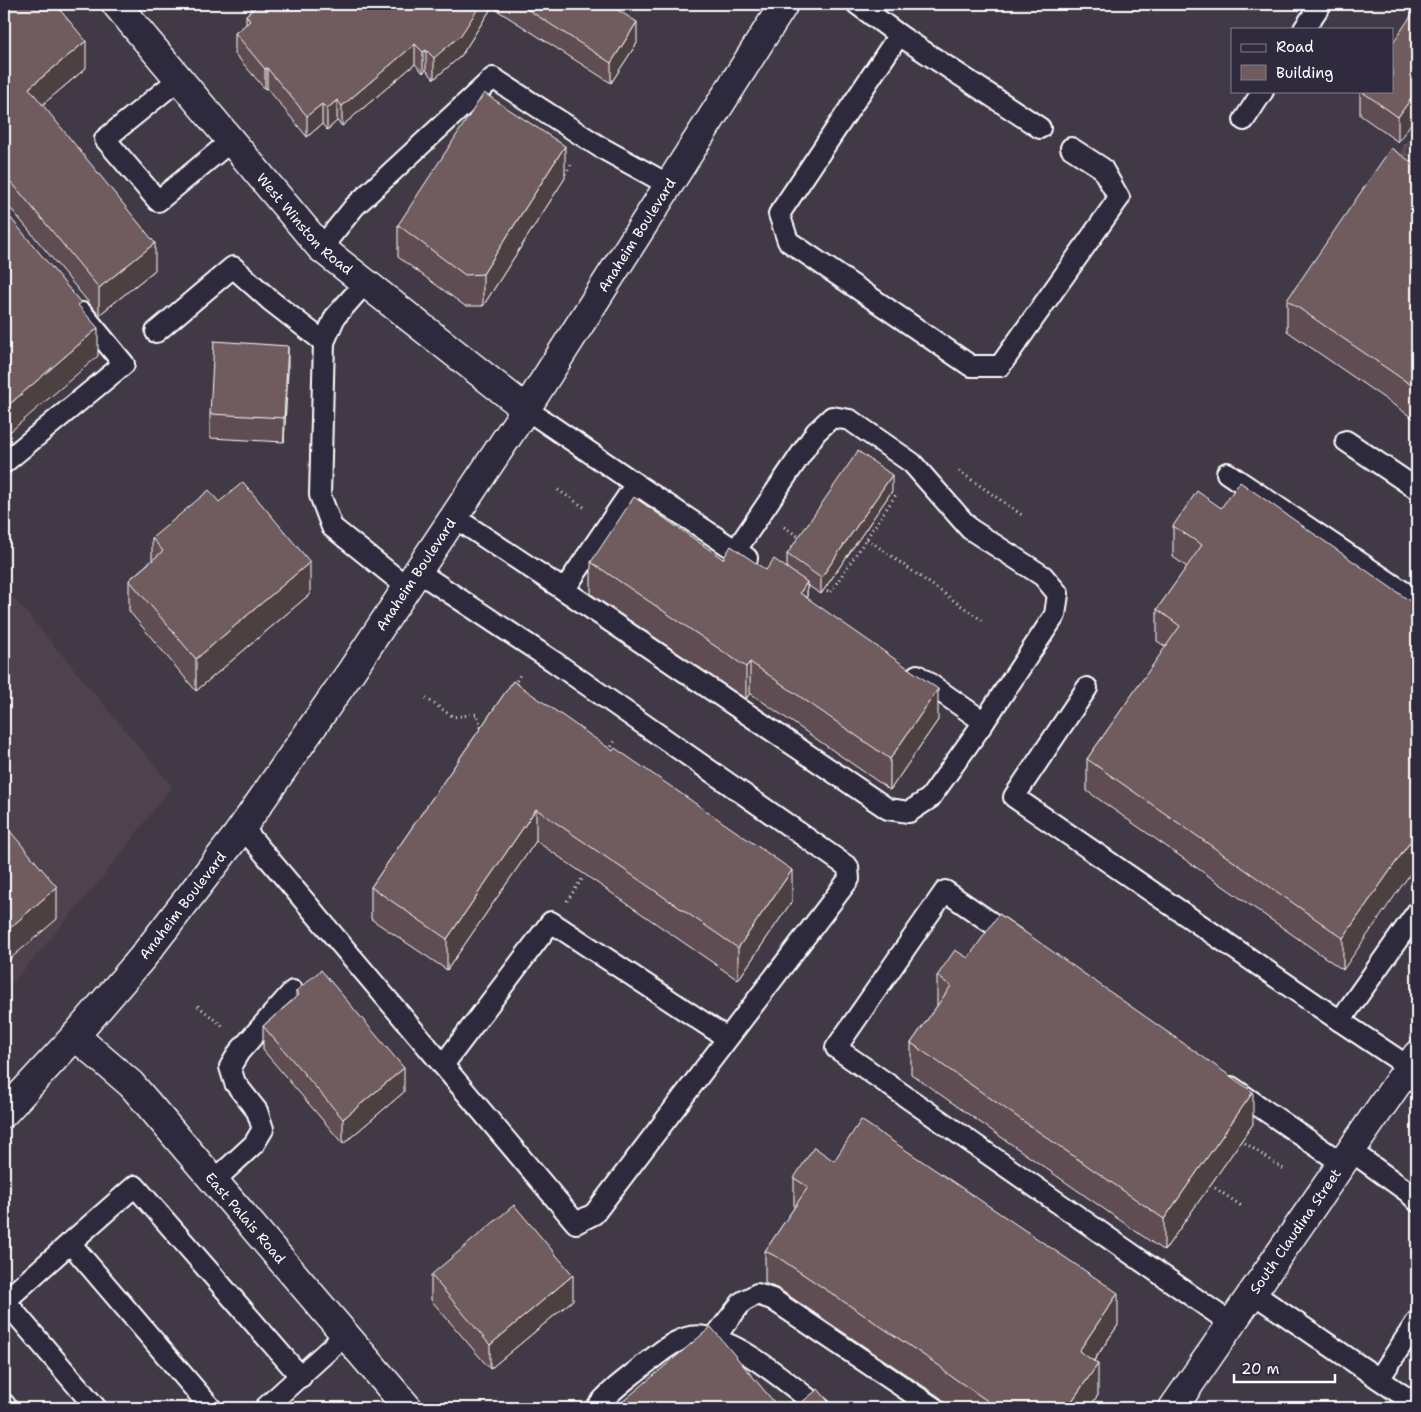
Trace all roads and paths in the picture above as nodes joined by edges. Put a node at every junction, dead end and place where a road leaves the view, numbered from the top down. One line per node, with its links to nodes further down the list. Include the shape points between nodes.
1 (116, 4): 7 (street, West Winston Road)
2 (784, 4): 13 (street, Anaheim Boulevard)
3 (857, 4): 6 (lane)
4 (1321, 4): 5 (lane)
5 (1305, 28)
6 (899, 35): 10 (lane); 12 (lane, via 779,214 788,241 971,366 1000,366 1119,198 1102,168)
7 (179, 79): 11 (street, West Winston Road); 11 (lane, via 105,139 158,201)
8 (1262, 92): 9 (lane)
9 (1244, 120)
10 (1040, 128)
11 (231, 141): 14 (street, West Winston Road)
12 (1071, 148)
13 (669, 185): 14 (lane, via 600,147 493,78 355,206); 19 (street, Anaheim Boulevard)
14 (321, 248): 15 (street, West Winston Road)
15 (366, 284): 18 (lane, via 335,317); 19 (street, West Winston Road)
16 (67, 295): 21 (lane, via 124,364)
17 (156, 332): 18 (lane, via 233,267)
18 (324, 342): 36 (lane, via 320,495 332,527)
19 (526, 409): 24 (lane); 30 (street, Anaheim Boulevard)
20 (1346, 441): 25 (lane)
21 (4, 464)
22 (951, 466): 29 (path)
23 (1227, 473): 39 (lane)
24 (636, 484): 34 (lane); 38 (lane)
25 (1417, 488)
26 (558, 490): 28 (path)
27 (897, 493): 33 (path)
28 (593, 513)
29 (1022, 515)
30 (454, 517): 36 (street, Anaheim Boulevard); 38 (lane)
31 (782, 526): 32 (path)
32 (802, 539)
33 (867, 539): 37 (path, via 830,593); 40 (path)
34 (736, 550): 35 (lane); 46 (lane, via 816,432 832,417 850,420 912,464 970,529 1043,576 1058,594 1054,615)
35 (759, 566)
36 (412, 579): 50 (street, Anaheim Boulevard); 60 (lane, via 553,660 848,867 849,878)
37 (822, 587)
38 (564, 590): 46 (lane, via 888,809 909,812 930,798)
39 (1417, 601)
40 (983, 621)
41 (898, 662): 46 (lane)
42 (526, 666): 43 (path)
43 (512, 688)
44 (1087, 688): 58 (lane, via 1014,797)
45 (426, 698): 47 (path, via 453,717 477,714 484,737)
46 (984, 722)
47 (489, 729)
48 (621, 732): 49 (path)
49 (605, 757)
50 (242, 827): 59 (street, Anaheim Boulevard, via 142,958); 62 (lane)
51 (582, 879): 52 (path)
52 (565, 905)
53 (1417, 912): 58 (lane)
54 (1026, 947): 75 (lane, via 945,891 836,1048)
55 (293, 991): 68 (lane, via 239,1052 230,1067 235,1083 257,1111 263,1129 254,1144)
56 (198, 1006): 57 (path)
57 (211, 1017)
58 (1340, 1021): 61 (lane)
59 (75, 1036): 64 (street, Anaheim Boulevard); 68 (street, East Palais Road, via 131,1084)
60 (727, 1038): 62 (lane, via 551,922); 62 (lane, via 594,1214 576,1223)
61 (1413, 1061): 66 (street, South Claudina Street)
62 (443, 1065)
63 (1213, 1074): 66 (lane)
64 (4, 1113)
65 (1246, 1143): 67 (path)
66 (1347, 1157): 70 (lane, via 1408,1192); 73 (street, South Claudina Street)
67 (1285, 1170)
68 (214, 1181): 76 (street, East Palais Road)
69 (1215, 1188): 71 (path)
70 (1417, 1201)
71 (1243, 1207)
72 (70, 1243): 78 (lane, via 135,1186); 83 (lane, via 5,1301); 84 (lane)
73 (1253, 1293): 75 (street, South Claudina Street); 79 (lane)
74 (1417, 1321): 79 (lane)
75 (1232, 1324): 90 (street, South Claudina Street)
76 (345, 1335): 78 (lane); 86 (street, East Palais Road)
77 (714, 1338): 87 (lane, via 687,1337 667,1347 605,1396); 88 (lane, via 755,1358); 89 (lane, via 742,1302 757,1294 772,1299)
78 (301, 1377): 85 (lane)
79 (1379, 1379): 81 (lane)
80 (4, 1404): 82 (lane)
81 (1417, 1405)
82 (7, 1408)
83 (96, 1408)
84 (211, 1408)
85 (265, 1408)
86 (408, 1408)
87 (596, 1408)
88 (820, 1408)
89 (934, 1408)
90 (1174, 1408)

